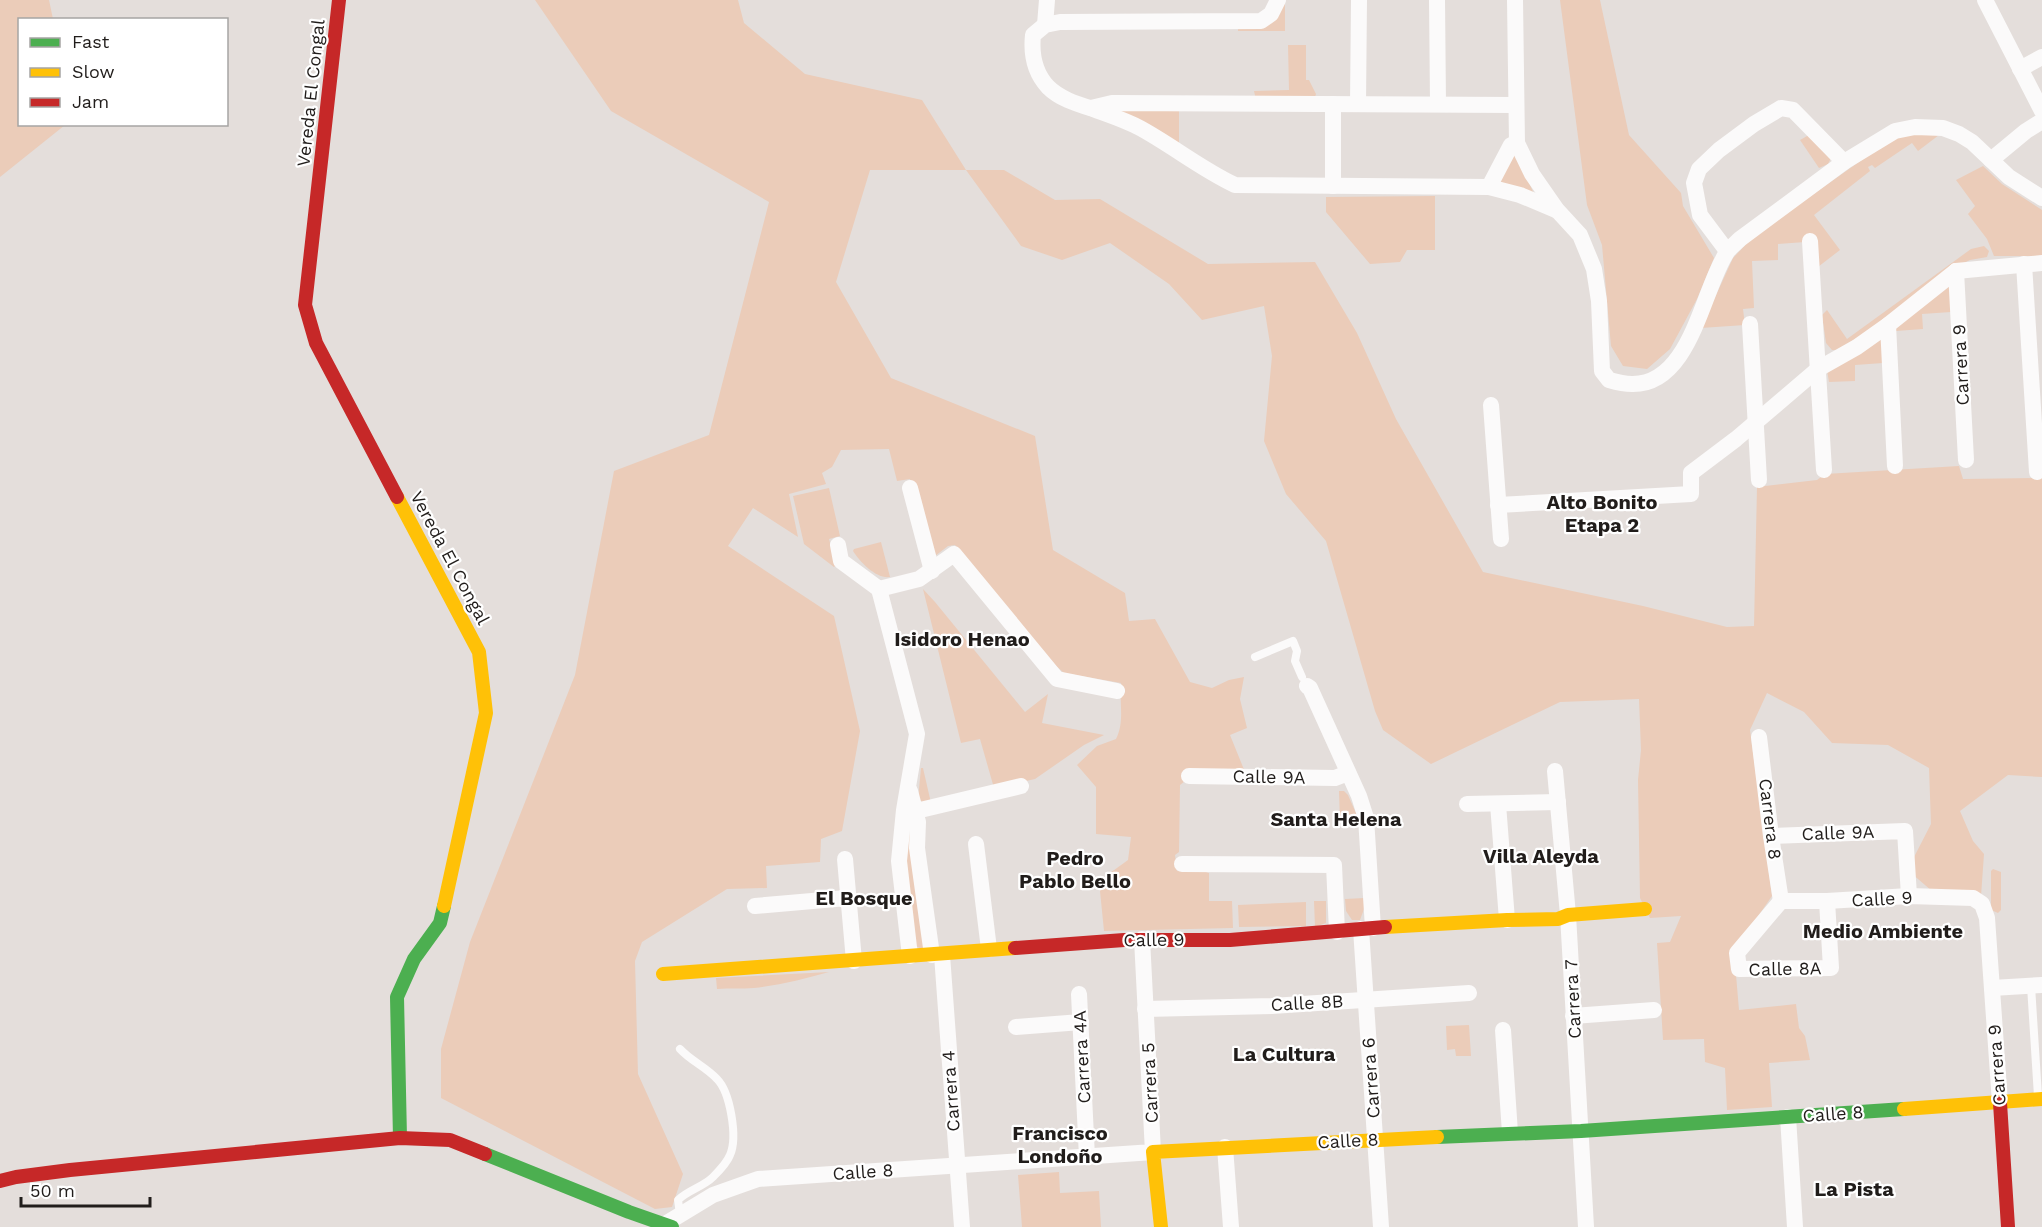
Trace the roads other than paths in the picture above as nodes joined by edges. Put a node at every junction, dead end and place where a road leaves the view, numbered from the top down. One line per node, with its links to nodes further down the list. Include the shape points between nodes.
1 (339, 0): 97 (street, Vereda El Congal, via 305,304 315,343 479,652 486,713 440,923 414,959 397,997)
2 (1047, 0): 8 (street)
3 (1278, 0): 8 (street, via 1271,14 1261,21)
4 (1359, 0): 13 (street)
5 (1437, 0): 14 (street)
6 (1515, 0): 15 (street)
7 (1991, 2): 10 (street)
8 (1045, 25): 16 (street, via 1033,36 1031,53 1038,72 1048,88 1068,101)
9 (2042, 57): 10 (street)
10 (2020, 69): 11 (street)
11 (2040, 100)
12 (1333, 104): 13 (street); 16 (street, via 1112,103); 21 (street)
13 (1358, 104): 14 (street)
14 (1438, 104): 15 (street)
15 (1515, 105): 18 (street)
16 (1090, 108): 21 (street, via 1138,127 1209,173 1235,185)
17 (2042, 121): 19 (street)
18 (1517, 143): 22 (street, via 1511,145); 24 (street, via 1532,174)
19 (1991, 160): 20 (street, via 1959,134 1943,128 1915,127 1895,131); 23 (street)
20 (1844, 162): 26 (street); 26 (street, via 1793,110 1781,108 1719,150 1699,169 1694,183 1700,215)
21 (1333, 186): 22 (street)
22 (1489, 187): 24 (street)
23 (2042, 198)
24 (1557, 210): 26 (street, via 1580,235 1594,269 1602,370 1609,380 1632,384 1668,370 1696,323)
25 (1810, 241): 32 (street)
26 (1727, 251)
27 (2042, 263): 28 (street)
28 (2024, 264): 29 (street); 38 (street)
29 (1956, 271): 31 (street); 35 (street, Carrera 9)
30 (1750, 324): 34 (street)
31 (1888, 325): 32 (street); 36 (street)
32 (1818, 369): 34 (street); 37 (street)
33 (1491, 405): 41 (street)
34 (1755, 423): 39 (street); 41 (street, via 1691,472 1691,494)
35 (1966, 460)
36 (1895, 466)
37 (1824, 470)
38 (2037, 472)
39 (1759, 480)
40 (910, 488): 44 (street)
41 (1498, 505): 42 (street)
42 (1501, 539)
43 (838, 545): 45 (street, via 841,561)
44 (932, 571): 45 (street, via 919,579); 48 (street, via 954,554 1056,679)
45 (879, 589): 54 (street, Carrera 4, via 917,734)
46 (1255, 657): 47 (lane, via 1293,641 1295,661)
47 (1305, 681): 51 (street, Carrera 6)
48 (1117, 691)
49 (1759, 737): 59 (street, Carrera 8)
50 (1555, 771): 55 (street, Carrera 7)
51 (1348, 773): 52 (street, Calle 9A, via 1335,778); 72 (street, Carrera 6, via 1366,818)
52 (1189, 776)
53 (1021, 786): 58 (street)
54 (909, 787): 58 (street, Carrera 4); 77 (street, Carrera 4, via 899,861)
55 (1558, 802): 57 (street); 70 (street, Carrera 7)
56 (1467, 804): 57 (street)
57 (1498, 804): 71 (street)
58 (916, 811): 76 (street, Carrera 4, via 917,848)
59 (1771, 836): 63 (street, Calle 9A, via 1905,831); 65 (street, Carrera 8)
60 (976, 844): 75 (street)
61 (845, 859): 64 (street)
62 (1182, 864): 73 (street, via 1334,865)
63 (1909, 896): 66 (street, Calle 9); 67 (street, Calle 9, via 1973,898)
64 (847, 898): 68 (street); 78 (street)
65 (1781, 901): 66 (street, Calle 9); 66 (street, Calle 8A, via 1737,953 1739,969 1831,968)
66 (1827, 901)
67 (1982, 904): 81 (street, Carrera 9, via 1987,918)
68 (755, 906)
69 (1645, 909): 70 (street, Calle 9)
70 (1568, 915): 71 (street, Calle 9, via 1558,919); 87 (street, Carrera 7)
71 (1507, 920): 72 (street, Calle 9)
72 (1367, 928): 73 (street, Calle 9); 84 (street, Carrera 6)
73 (1336, 932): 74 (street, Calle 9, via 1230,940)
74 (1142, 939): 75 (street, Calle 9); 85 (street, Carrera 5)
75 (989, 949): 76 (street, Calle 9)
76 (937, 955): 77 (street, Calle 9); 102 (street, Carrera 4)
77 (910, 956): 78 (street, Calle 9)
78 (854, 961): 79 (street, Calle 9)
79 (663, 974)
80 (2037, 985): 81 (street); 92 (lane)
81 (1992, 988): 93 (street, Carrera 9)
82 (1469, 993): 84 (street, Calle 8B)
83 (1079, 994): 88 (street, Carrera 4A)
84 (1366, 1000): 85 (street, Calle 8B); 98 (street, Carrera 6)
85 (1146, 1009): 100 (street, Carrera 5)
86 (1654, 1010): 87 (street)
87 (1573, 1016): 95 (street, Carrera 7)
88 (1081, 1022): 89 (street); 101 (street, Carrera 4A)
89 (1017, 1027)
90 (1503, 1030): 96 (street)
91 (680, 1049): 104 (lane, via 724,1088 733,1148 711,1179 678,1200)
92 (2040, 1099): 93 (street, Calle 8)
93 (2000, 1103): 94 (street, Calle 8); 111 (street, Carrera 9)
94 (1788, 1117): 95 (street, Calle 8); 110 (street)
95 (1581, 1131): 96 (street, Calle 8); 109 (street, Carrera 7)
96 (1510, 1133): 98 (street, Calle 8)
97 (400, 1138): 103 (street, via 70,1170); 104 (street, via 450,1140 628,1212)
98 (1375, 1139): 99 (street, Calle 8); 108 (street, Carrera 6)
99 (1225, 1147): 100 (street, Calle 8); 107 (street)
100 (1152, 1152): 101 (street, Calle 8); 106 (street, Carrera 5)
101 (1088, 1157): 102 (street, Calle 8)
102 (957, 1166): 104 (street, Calle 8, via 758,1179 713,1194); 105 (street, Carrera 4)
103 (0, 1181)
104 (669, 1222)
105 (962, 1227)
106 (1161, 1227)
107 (1231, 1227)
108 (1381, 1227)
109 (1586, 1227)
110 (1795, 1227)
111 (2008, 1227)

